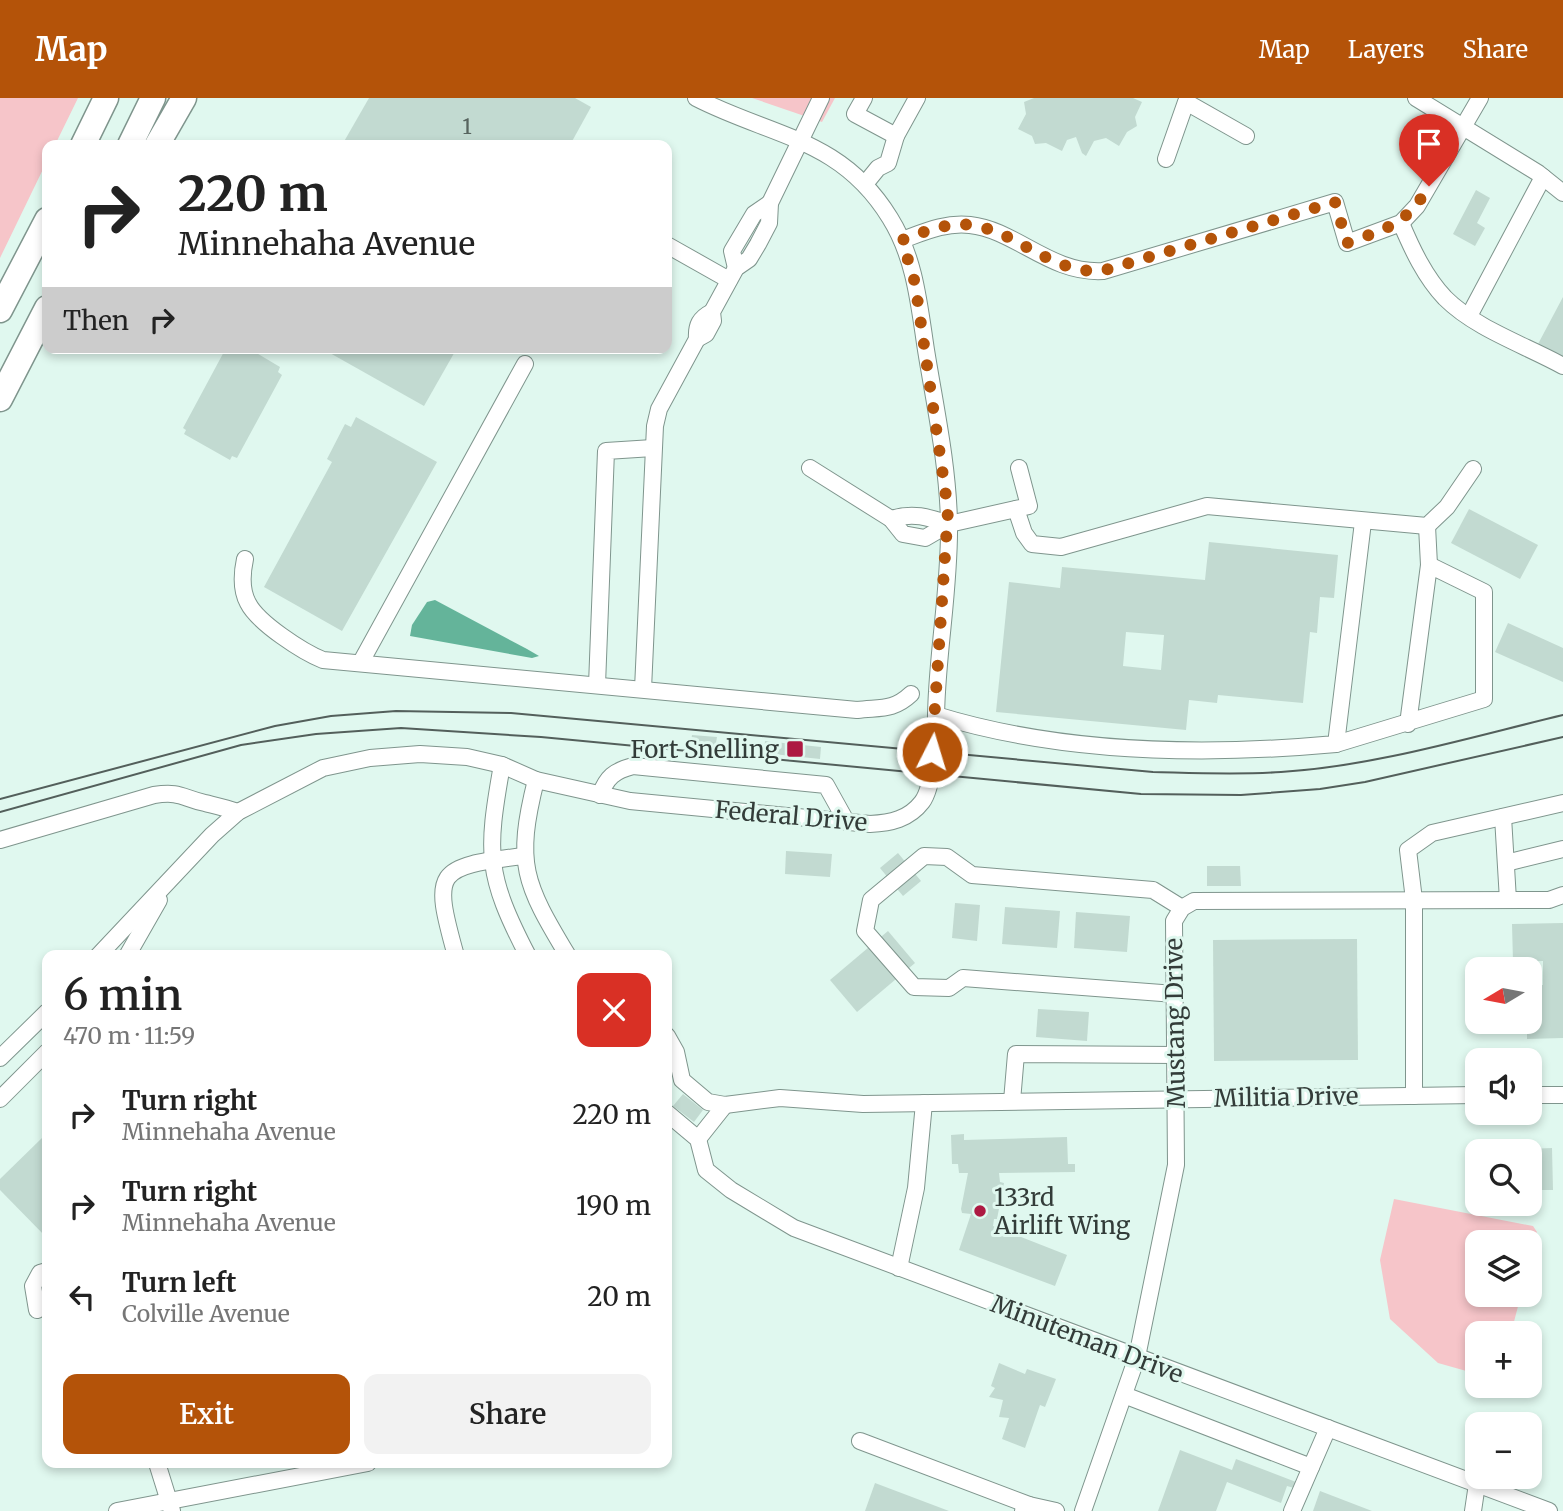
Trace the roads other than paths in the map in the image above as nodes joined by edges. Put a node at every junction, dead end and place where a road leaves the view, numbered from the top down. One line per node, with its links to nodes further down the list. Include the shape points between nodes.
1 (106, 98): 14 (highway)
2 (153, 98): 15 (highway)
3 (184, 98): 16 (highway)
4 (696, 98): 17 (street, Federal Drive, via 737,119)
5 (821, 98): 17 (street)
6 (864, 98): 12 (street, via 855,114)
7 (917, 98): 12 (street)
8 (1416, 98): 11 (street)
9 (1480, 98): 11 (street)
10 (1185, 100): 13 (street); 18 (street)
11 (1461, 128): 19 (street); 22 (street, via 1417,206)
12 (897, 136): 20 (street, via 888,163)
13 (1247, 136)
14 (85, 140)
15 (132, 140)
16 (160, 140)
17 (800, 140): 20 (street, Federal Drive, via 836,159); 26 (street, via 770,203 754,214 733,251)
18 (1166, 159)
19 (1543, 177): 21 (street); 28 (street)
20 (865, 184): 24 (street, Federal Drive)
21 (1563, 193)
22 (1401, 223): 24 (street, via 1347,243 1335,202 1091,272 1060,264 971,225 944,226); 28 (street, via 1416,257 1445,298)
23 (42, 230): 27 (highway)
24 (902, 240): 40 (street, Federal Drive, via 915,283)
25 (672, 247): 26 (street)
26 (733, 274): 34 (street, via 712,312 703,316 697,339 659,409)
27 (0, 310)
28 (1469, 316): 32 (street)
29 (42, 318): 33 (highway)
30 (42, 345): 33 (highway)
31 (525, 364): 44 (street)
32 (1563, 366)
33 (4, 391)
34 (653, 448): 45 (street, via 606,451); 47 (street)
35 (810, 468): 40 (street, via 819,484 863,499 903,534 925,538)
36 (1019, 468): 38 (street, via 1029,506)
37 (1473, 469): 41 (street, via 1447,507)
38 (1016, 509): 39 (street, via 1032,544 1061,547 1207,506); 40 (street)
39 (1363, 522): 41 (street); 50 (street)
40 (949, 524): 46 (street, Federal Drive)
41 (1427, 526): 43 (street)
42 (245, 559): 44 (street, via 243,588 256,614 308,654 323,660)
43 (1429, 565): 49 (street); 49 (street, via 1484,592 1484,699)
44 (360, 662): 45 (street)
45 (597, 685): 47 (street)
46 (937, 685): 47 (street, via 882,711); 48 (street, Federal Drive)
47 (643, 689)
48 (936, 715): 50 (street, via 995,731 1150,751); 58 (street, Federal Drive, via 923,800 910,813 888,823)
49 (1408, 724): 50 (street)
50 (1336, 744)
51 (502, 765): 52 (street, Federal Drive); 56 (street, Federal Drive, via 420,754 370,758 323,768); 63 (street)
52 (536, 780): 53 (street, Federal Drive); 62 (street, via 525,821)
53 (600, 796): 58 (street, Federal Drive); 58 (street, via 607,778 633,766 827,785)
54 (1563, 803): 57 (street)
55 (205, 804): 56 (street); 59 (street); 60 (street, via 186,795 154,795)
56 (238, 813): 59 (street, Federal Drive)
57 (1503, 817): 64 (street); 67 (street, via 1432,833 1408,850)
58 (846, 821)
59 (212, 835): 65 (street, Federal Drive)
60 (0, 840)
61 (1563, 849): 64 (street)
62 (523, 856): 63 (street); 74 (street, via 535,898)
63 (490, 860): 72 (street, via 457,867 442,884 442,903); 73 (street, via 499,900)
64 (1506, 863): 68 (street)
65 (169, 882): 70 (street, Federal Drive); 71 (street, Federal Drive)
66 (1563, 895): 68 (street, Mustang Drive, via 1549,900)
67 (1414, 900): 68 (street, Mustang Drive); 69 (street, Mustang Drive, via 1194,901); 85 (street)
68 (1508, 900)
69 (1182, 908): 75 (street, Mustang Drive, via 1174,921); 75 (street, via 1153,890 972,875 947,857 924,856 871,900 865,931 914,987 949,988 963,978)
70 (104, 950)
71 (130, 950)
72 (454, 950)
73 (524, 950)
74 (565, 950)
75 (1175, 994): 78 (street, Mustang Drive)
76 (42, 1017): 80 (street)
77 (672, 1045): 81 (street)
78 (1177, 1055): 88 (street, Mustang Drive); 89 (street, via 1016,1054)
79 (42, 1057): 87 (street)
80 (0, 1058)
81 (682, 1080): 82 (street); 91 (street, via 708,1102)
82 (672, 1085)
83 (1542, 1095): 84 (street)
84 (1563, 1095)
85 (1414, 1096): 86 (street, Militia Drive); 88 (street, Militia Drive)
86 (1465, 1096)
87 (0, 1098)
88 (1175, 1098): 89 (street, Militia Drive); 97 (street, Mustang Drive, via 1176,1165)
89 (1012, 1101): 90 (street, Militia Drive)
90 (924, 1103): 91 (street, Militia Drive, via 863,1104 780,1097); 94 (street, via 916,1188)
91 (725, 1105): 93 (street)
92 (672, 1117): 93 (street)
93 (698, 1139): 94 (street, Minuteman Drive, via 706,1170 731,1191 794,1228)
94 (899, 1268): 97 (street, Minuteman Drive)
95 (42, 1272): 96 (street, via 33,1286)
96 (37, 1310)
97 (1137, 1357): 98 (street, Mustang Drive); 99 (street, Minuteman Drive)
98 (1124, 1395): 101 (street); 111 (street, Mustang Drive)
99 (1328, 1428): 101 (street); 104 (street, Minuteman Drive)
100 (860, 1441): 108 (street)
101 (1311, 1467): 112 (street)
102 (159, 1468): 107 (street)
103 (348, 1468): 107 (street)
104 (1465, 1479)
105 (1476, 1489): 113 (street)
106 (1490, 1489): 114 (street, Minuteman Drive)
107 (171, 1506): 109 (street)
108 (1026, 1508): 110 (street)
109 (117, 1511)
110 (1056, 1511)
111 (1083, 1511)
112 (1292, 1511)
113 (1474, 1511)
114 (1549, 1511)

